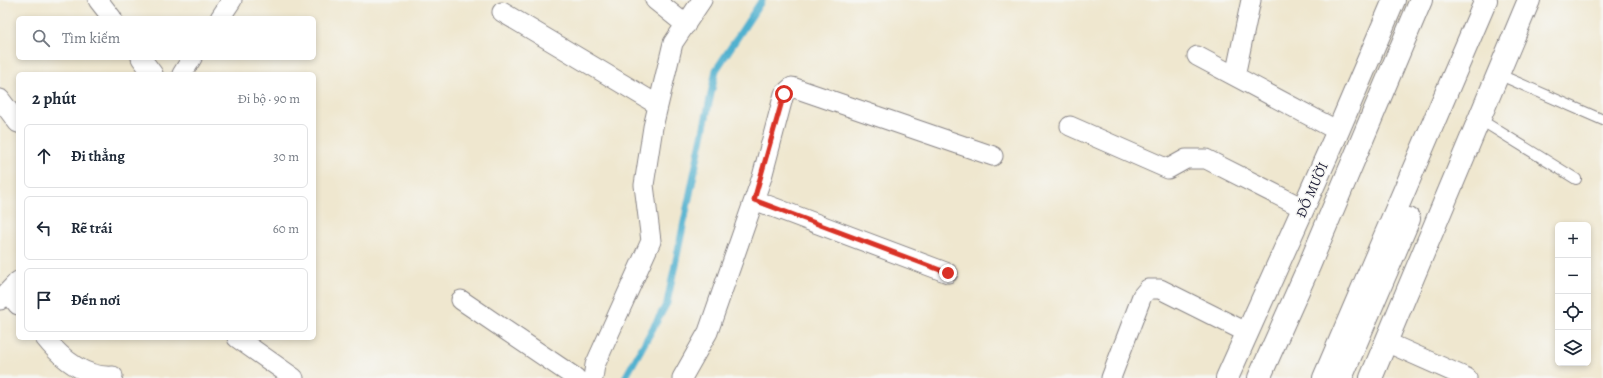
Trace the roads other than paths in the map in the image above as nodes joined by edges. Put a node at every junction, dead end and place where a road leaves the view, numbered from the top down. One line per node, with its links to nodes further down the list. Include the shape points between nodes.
1 (98, 0): 13 (street)
2 (232, 0): 14 (street)
3 (655, 0): 15 (street)
4 (702, 0): 15 (street)
5 (1251, 0): 22 (street)
6 (1394, 0): 29 (highway, ĐỖ MƯỜI)
7 (1422, 0): 34 (highway, ĐỖ MƯỜI)
8 (1436, 0): 34 (highway)
9 (1486, 0): 36 (highway)
10 (1501, 0): 36 (highway)
11 (1529, 0): 21 (highway)
12 (502, 12): 24 (street)
13 (110, 16)
14 (221, 16)
15 (686, 25): 24 (street, via 673,43)
16 (1197, 56): 22 (street)
17 (142, 60): 19 (street)
18 (191, 60): 20 (street)
19 (152, 72)
20 (183, 72)
21 (1498, 74): 25 (highway); 27 (lane)
22 (1235, 76): 29 (street)
23 (0, 99): 26 (street)
24 (658, 106): 45 (street, via 644,185 651,241 595,365)
25 (1479, 119): 31 (lane); 41 (highway)
26 (16, 120)
27 (1603, 120)
28 (1070, 126): 33 (street, via 1168,169 1186,159 1206,159)
29 (1338, 131): 33 (highway, ĐỖ MƯỜI)
30 (993, 156): 32 (street, via 792,87 784,94)
31 (1576, 179)
32 (754, 200): 35 (street); 46 (street, via 708,332)
33 (1304, 208): 38 (highway, ĐỖ MƯỜI)
34 (1315, 270): 49 (highway); 50 (highway)
35 (948, 273)
36 (1372, 287): 51 (highway); 52 (highway)
37 (461, 300): 44 (street)
38 (1248, 333): 47 (street, via 1160,289 1148,289 1142,296); 48 (highway, ĐỖ MƯỜI)
39 (47, 340): 42 (street, via 74,367 102,378)
40 (239, 340): 43 (street)
41 (1386, 342): 53 (highway); 54 (street)
42 (113, 376)
43 (294, 378)
44 (576, 378)
45 (593, 378)
46 (682, 378)
47 (1111, 378)
48 (1227, 378)
49 (1259, 378)
50 (1275, 378)
51 (1324, 378)
52 (1341, 378)
53 (1371, 378)
54 (1467, 378)

